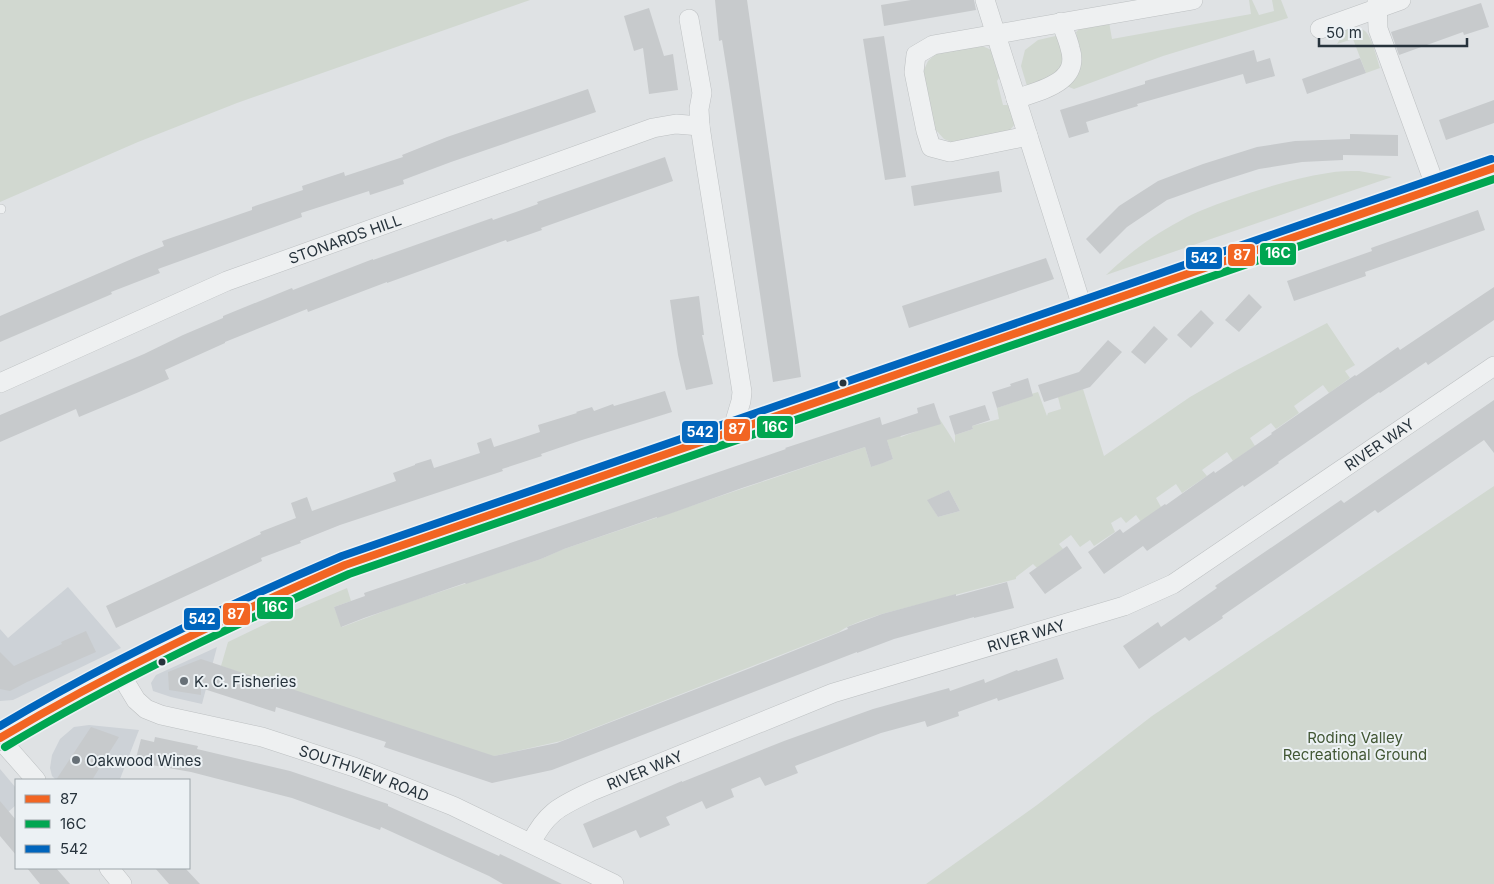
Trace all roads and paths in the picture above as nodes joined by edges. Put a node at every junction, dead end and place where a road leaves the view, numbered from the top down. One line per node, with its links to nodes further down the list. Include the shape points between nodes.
1 (985, 0): 8 (street)
2 (1193, 0): 6 (street)
3 (1402, 0): 4 (street)
4 (1377, 4): 7 (street); 13 (street, via 1378,29)
5 (689, 19): 10 (street, via 702,93)
6 (1061, 22): 8 (street); 9 (street, via 1071,49 1072,62 1067,75 1056,85)
7 (1320, 29)
8 (996, 34): 9 (street); 11 (street, via 933,45 916,55 914,72 926,131 932,147 950,152)
9 (1016, 99): 11 (street)
10 (700, 126): 16 (street, STONARDS HILL, via 676,124 653,128 227,281); 17 (street, via 742,392)
11 (1028, 136): 14 (street)
12 (1494, 168): 13 (street)
13 (1436, 188): 14 (street)
14 (1083, 310): 17 (street)
15 (1494, 366): 21 (street, RIVER WAY, via 1173,584 1124,606 833,692 575,799 549,815)
16 (0, 384)
17 (732, 431): 18 (street, via 345,565 244,610)
18 (119, 672): 19 (street); 21 (street, SOUTHVIEW ROAD, via 136,700 160,715 262,736 354,767 453,806)
19 (0, 738): 20 (street)
20 (35, 779)
21 (531, 843): 24 (street, SOUTHVIEW ROAD)
22 (110, 869): 23 (street)
23 (122, 884)
24 (614, 884)

